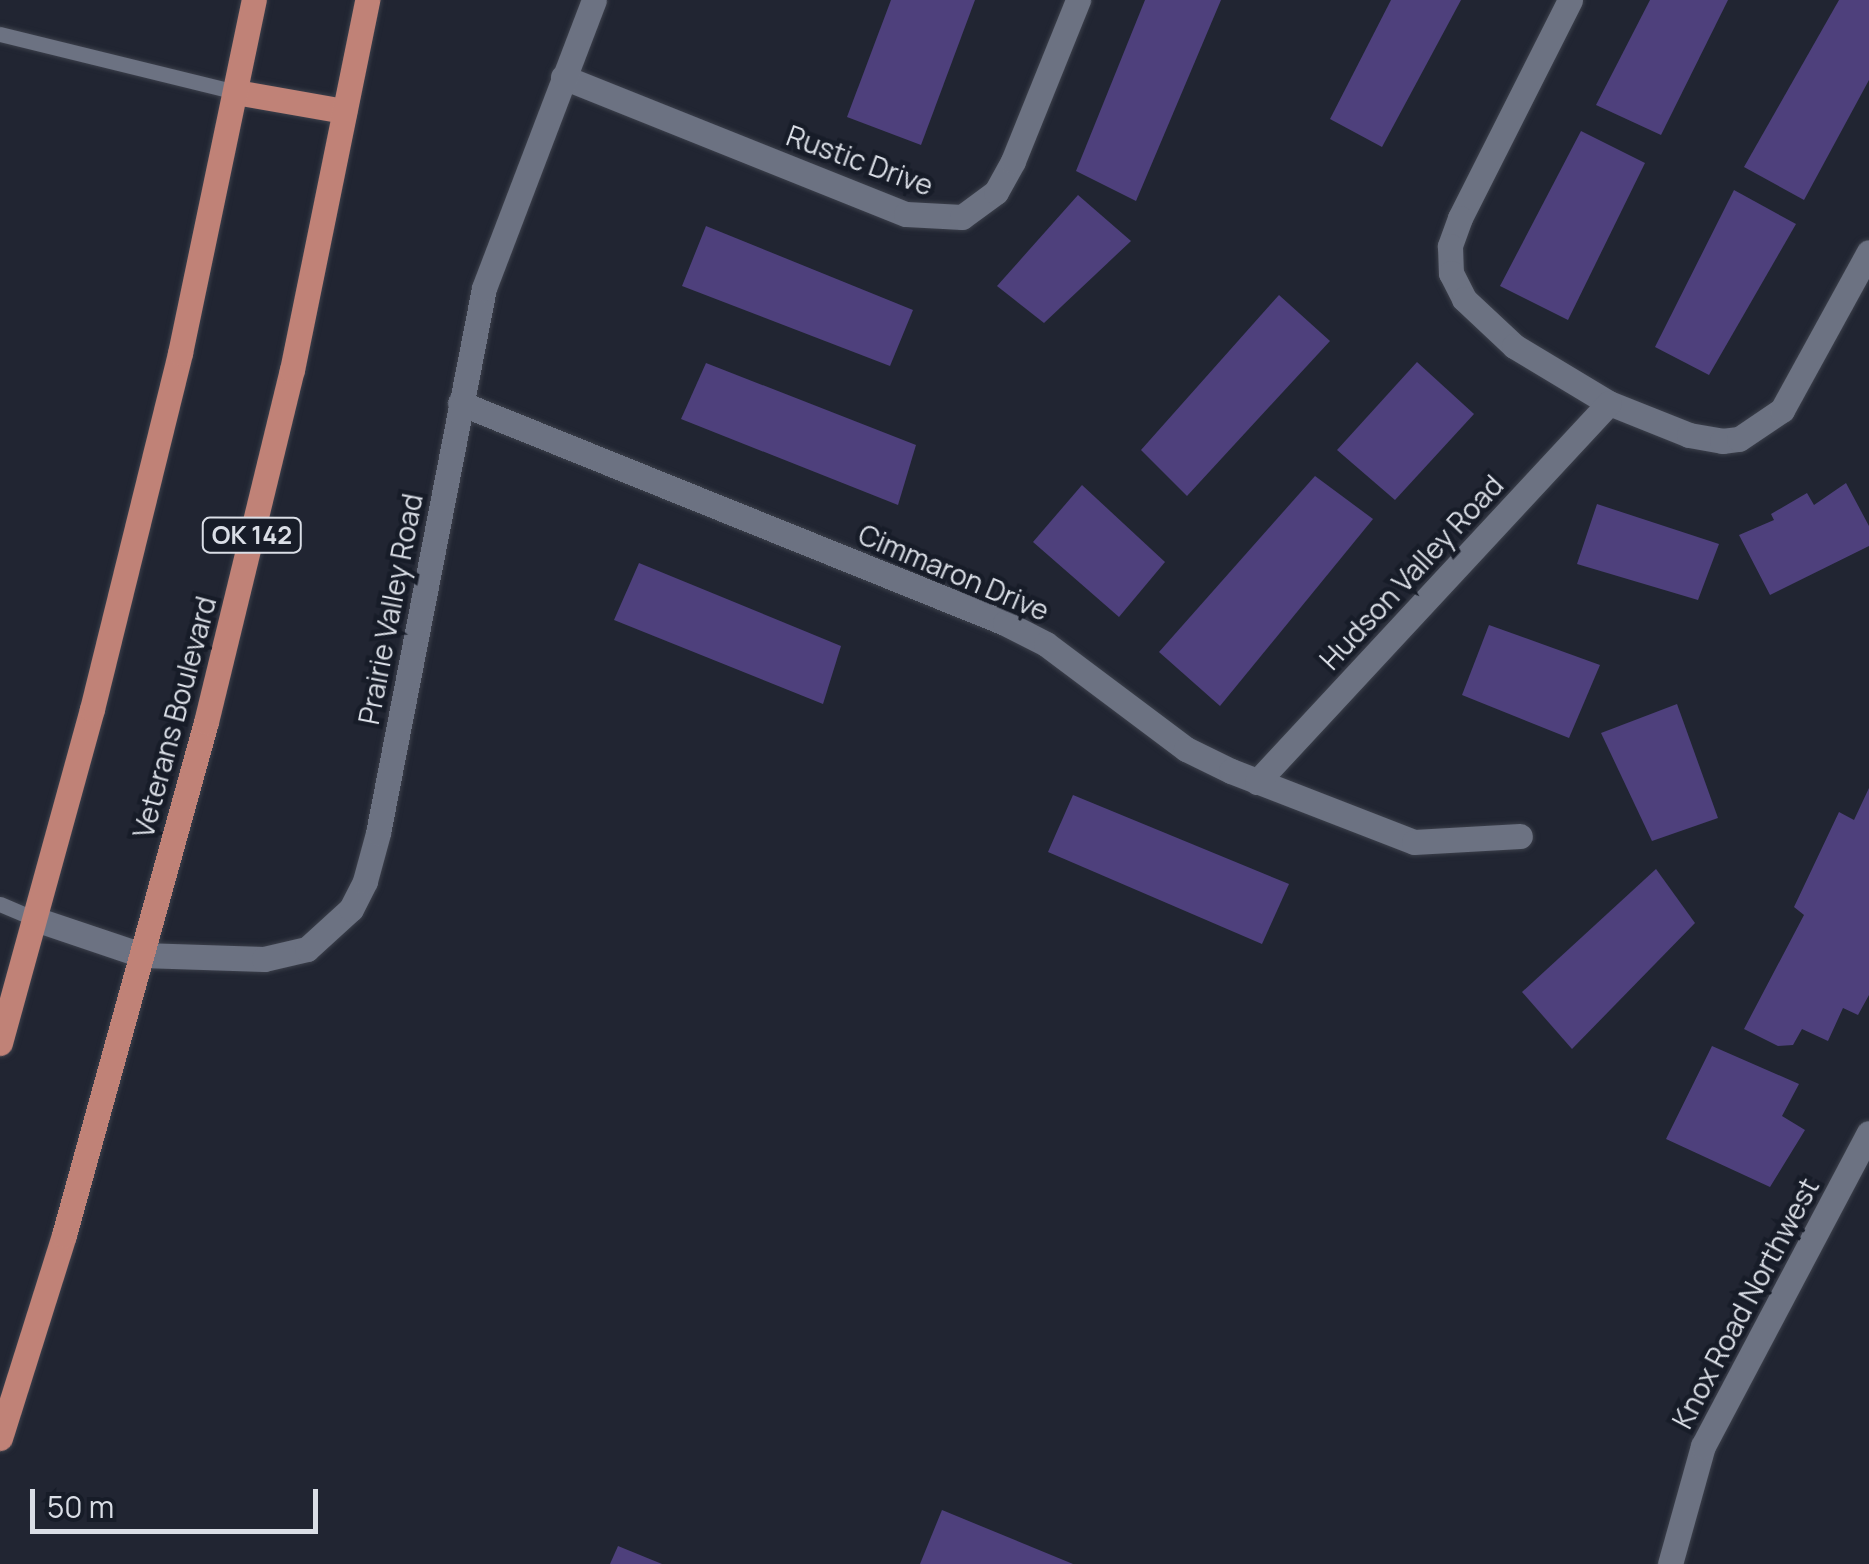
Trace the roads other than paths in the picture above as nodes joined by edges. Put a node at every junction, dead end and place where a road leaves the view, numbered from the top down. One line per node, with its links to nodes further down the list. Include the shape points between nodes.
1 (254, 0): 8 (main road)
2 (367, 0): 9 (main road, Veterans Boulevard / OK 142)
3 (594, 0): 7 (street, Prairie Valley Road)
4 (1078, 0): 7 (street, Rustic Drive, via 1013,161 996,192 962,217 906,214)
5 (1570, 0): 12 (street, via 1460,218 1450,246 1451,273 1464,300 1514,346)
6 (0, 34): 8 (lane)
7 (562, 77): 11 (street, Prairie Valley Road, via 494,253)
8 (236, 92): 9 (main road); 16 (main road, via 175,372)
9 (344, 110): 17 (main road, Veterans Boulevard / OK 142, via 292,370)
10 (1869, 252): 12 (street, via 1812,363 1782,410 1760,429 1722,442)
11 (460, 403): 13 (street, Cimmaron Drive, via 1004,623 1046,644 1186,748); 17 (street, Prairie Valley Road, via 378,833 351,908 307,948 264,959)
12 (1609, 403): 13 (street, Hudson Valley Road)
13 (1258, 782): 14 (street, Cimmaron Drive, via 1414,842)
14 (1520, 836)
15 (0, 904): 16 (lane)
16 (36, 919): 17 (street, Prairie Valley Road); 18 (main road)
17 (142, 954): 20 (main road, Veterans Boulevard / OK 142)
18 (0, 1043)
19 (1869, 1132): 21 (street, Knox Road Northwest, via 1703,1446)
20 (0, 1438)
21 (1670, 1564)

